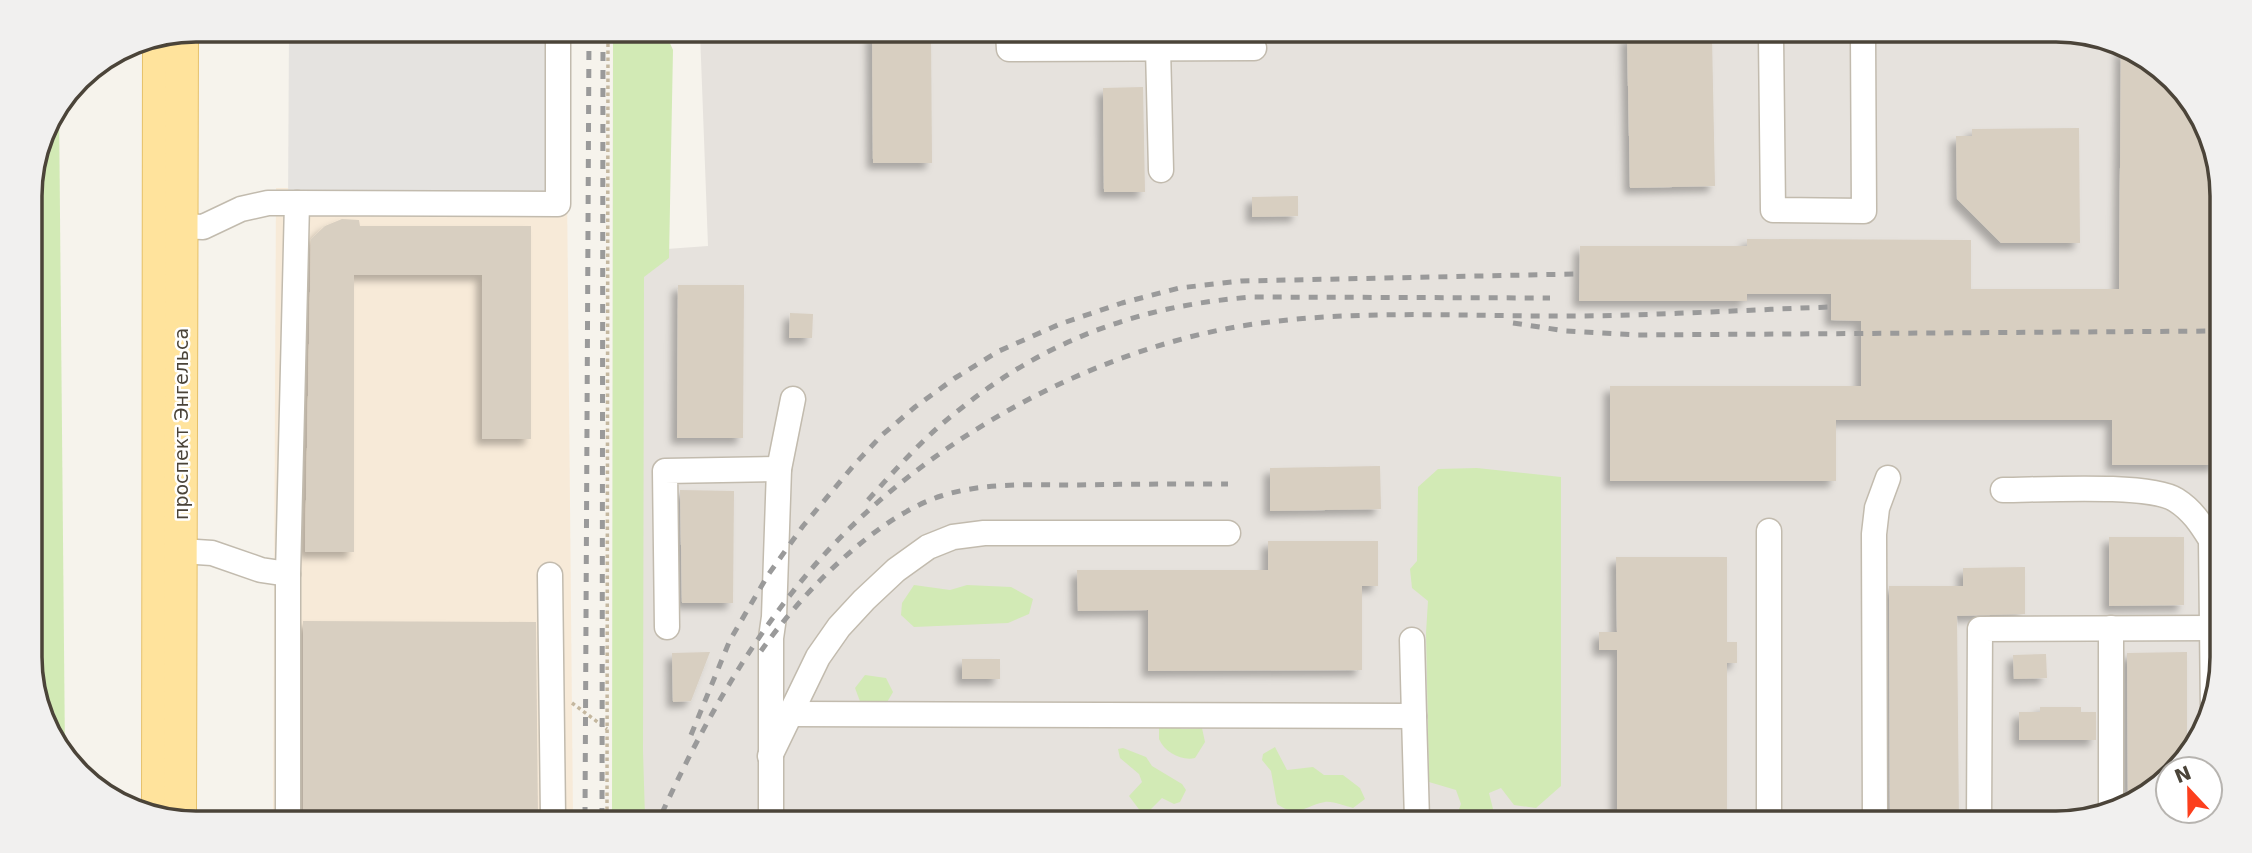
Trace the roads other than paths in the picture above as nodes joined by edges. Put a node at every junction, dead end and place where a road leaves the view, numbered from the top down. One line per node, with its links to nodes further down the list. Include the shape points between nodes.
1 (558, 42): 10 (lane, via 558,204)
2 (1009, 42): 7 (lane, via 1009,49)
3 (1771, 42): 4 (lane, via 1773,210 1864,211)
4 (1864, 42)
5 (182, 43): 11 (main road, проспект Энгельса)
6 (159, 46): 30 (main road, проспект Энгельса)
7 (1158, 48): 8 (lane); 9 (lane)
8 (1254, 48)
9 (1161, 170)
10 (297, 203): 11 (lane, via 268,203 241,209 203,227); 20 (lane)
11 (181, 226): 19 (main road, проспект Энгельса)
12 (793, 399): 13 (lane)
13 (779, 469): 22 (lane, via 665,471); 28 (lane)
14 (1888, 478): 37 (lane, via 1874,534)
15 (2003, 490): 18 (lane, via 2141,490 2174,498 2197,517)
16 (1769, 530): 36 (lane)
17 (1228, 533): 26 (lane, via 984,533 953,537 928,547 896,570 839,627 818,657)
18 (2210, 538)
19 (181, 551): 20 (lane, via 212,553); 31 (main road, проспект Энгельса)
20 (288, 574): 32 (lane)
21 (550, 575): 33 (lane)
22 (667, 628)
23 (2111, 628): 24 (lane); 29 (lane); 38 (lane, via 1980,629)
24 (2210, 628)
25 (1412, 640): 27 (lane)
26 (792, 714): 27 (lane); 28 (lane)
27 (1415, 716): 35 (lane)
28 (770, 756): 34 (lane)
29 (2110, 801)
30 (158, 806)
31 (180, 810)
32 (288, 811)
33 (553, 811)
34 (771, 811)
35 (1417, 811)
36 (1769, 811)
37 (1875, 811)
38 (1979, 811)

